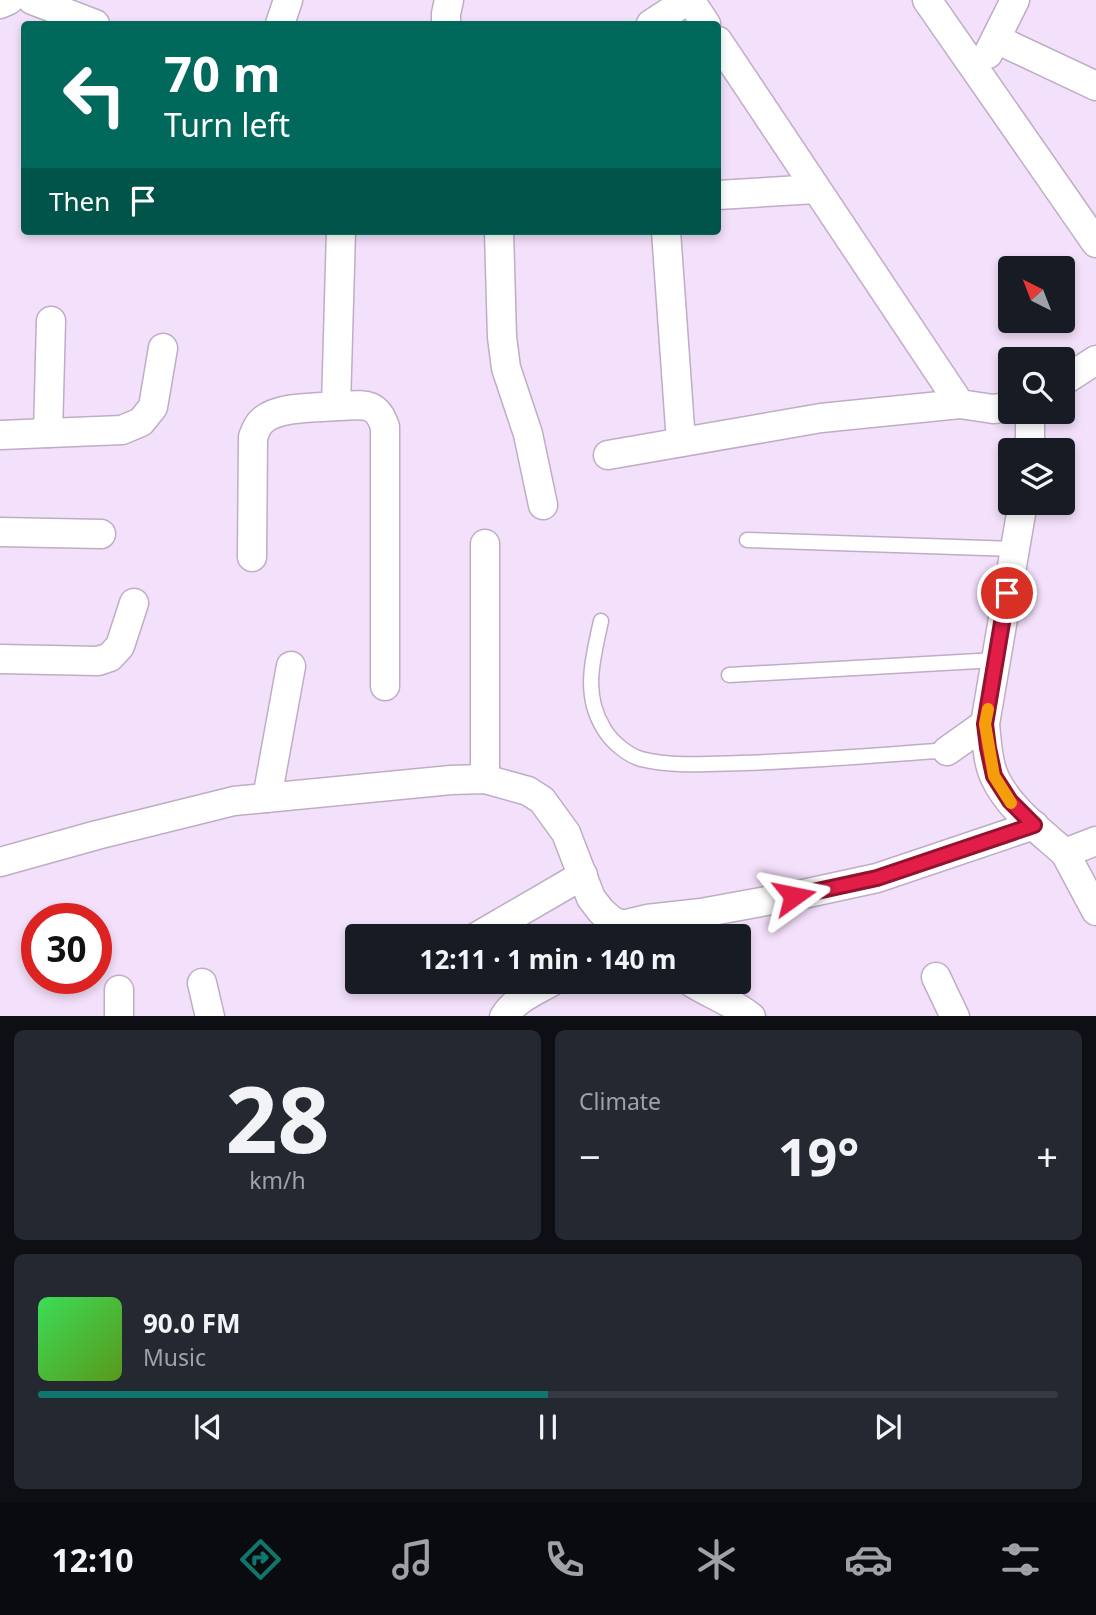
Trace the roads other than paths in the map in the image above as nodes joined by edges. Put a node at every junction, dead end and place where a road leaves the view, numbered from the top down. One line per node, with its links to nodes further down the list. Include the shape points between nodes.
1 (9, 0): 8 (street)
2 (32, 0): 9 (street)
3 (288, 0): 10 (street)
4 (449, 0): 11 (street)
5 (689, 0): 12 (street); 13 (street)
6 (928, 0): 16 (street)
7 (1015, 0): 14 (street)
8 (0, 4)
9 (87, 21)
10 (281, 21)
11 (446, 21)
12 (656, 21)
13 (704, 21)
14 (996, 39): 16 (street); 17 (street)
15 (721, 46): 18 (street)
16 (978, 73): 23 (street)
17 (1096, 86)
18 (816, 188): 19 (street); 28 (street)
19 (721, 195)
20 (341, 235): 29 (street)
21 (499, 235): 35 (street, via 506,368 528,433)
22 (666, 235): 33 (street)
23 (1096, 243)
24 (51, 321): 31 (street)
25 (163, 348): 31 (street, via 153,407 141,422 122,430)
26 (1096, 360): 27 (street)
27 (1075, 374)
28 (960, 404): 30 (street); 33 (street, via 821,418)
29 (336, 406): 42 (street, via 284,411 258,424 253,437); 49 (street, via 376,409 385,427)
30 (998, 408)
31 (48, 433): 32 (street)
32 (0, 435)
33 (681, 442): 34 (street)
34 (608, 455)
35 (543, 505)
36 (1021, 515): 41 (street)
37 (0, 532): 38 (street)
38 (101, 534)
39 (747, 540): 41 (lane)
40 (485, 544): 52 (street)
41 (1015, 549): 46 (street)
42 (252, 556)
43 (134, 603): 45 (street, via 120,646 110,657 98,662)
44 (601, 621): 51 (lane, via 590,692 605,731 638,758 719,764)
45 (0, 659)
46 (996, 660): 48 (lane); 50 (street)
47 (291, 666): 53 (street)
48 (729, 676)
49 (386, 686)
50 (987, 736): 51 (street); 54 (street, via 994,776)
51 (947, 751)
52 (485, 779): 53 (street); 58 (street, via 528,791 542,800 566,833)
53 (267, 798): 57 (street, via 174,815)
54 (1034, 825): 56 (street); 62 (street, via 877,878)
55 (1096, 841): 56 (street)
56 (1065, 853): 59 (street)
57 (0, 862)
58 (583, 875): 60 (street); 61 (street, via 601,911)
59 (1096, 911)
60 (499, 924)
61 (622, 924)
62 (656, 924)
63 (936, 977): 70 (street)
64 (202, 983): 67 (street)
65 (530, 994): 68 (street)
66 (712, 994): 69 (street)
67 (209, 1016)
68 (505, 1016)
69 (750, 1016)
70 (955, 1016)

